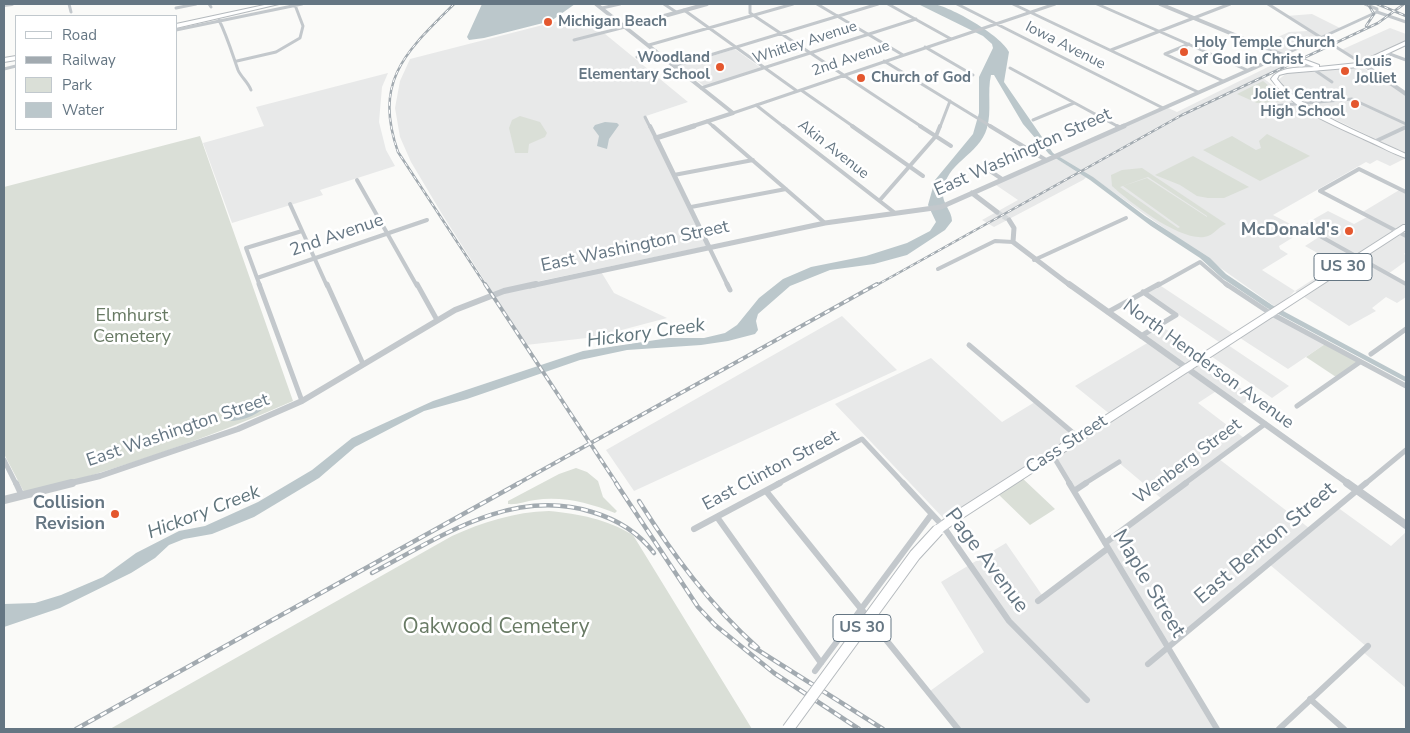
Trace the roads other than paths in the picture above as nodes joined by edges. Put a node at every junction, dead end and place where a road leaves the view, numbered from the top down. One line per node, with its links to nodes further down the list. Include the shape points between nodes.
1 (12, 4): 24 (street)
2 (69, 4): 29 (street)
3 (196, 4): 26 (street)
4 (255, 4): 38 (highway)
5 (276, 4): 41 (highway)
6 (302, 4): 25 (street)
7 (596, 4): 27 (street)
8 (620, 4): 27 (street)
9 (664, 4): 30 (street)
10 (706, 4): 28 (street)
11 (750, 4): 33 (street)
12 (793, 4): 33 (street)
13 (816, 4): 34 (street)
14 (878, 4): 34 (street)
15 (888, 4): 36 (street)
16 (957, 4): 40 (street, Iowa Avenue)
17 (1013, 4): 31 (street)
18 (1054, 4): 31 (street, 2nd Avenue)
19 (1097, 4): 45 (street)
20 (1160, 4): 35 (street)
21 (1230, 4): 35 (street)
22 (1268, 4): 48 (street)
23 (1364, 4): 32 (street, via 1374,7)
24 (4, 5)
25 (295, 5): 37 (street); 66 (street, via 303,26 300,38 276,52)
26 (176, 8)
27 (602, 8): 42 (street)
28 (684, 10): 30 (street); 43 (street)
29 (71, 12)
30 (676, 12): 42 (street)
31 (1030, 12): 40 (street, 2nd Avenue); 56 (street)
32 (1377, 12): 39 (street); 48 (street)
33 (753, 15): 43 (street); 46 (street)
34 (837, 16): 46 (street); 47 (street)
35 (1194, 18): 45 (street); 61 (street)
36 (916, 19): 47 (street, Whitley Avenue); 49 (street)
37 (219, 20): 44 (street); 66 (street)
38 (178, 22)
39 (1406, 22)
40 (996, 23): 49 (street, 2nd Avenue); 89 (street, Iowa Avenue)
41 (178, 26)
42 (625, 26): 50 (street); 53 (street)
43 (709, 28): 53 (street); 54 (street)
44 (178, 30)
45 (1160, 31): 52 (street); 56 (street)
46 (781, 34): 54 (street); 58 (street)
47 (868, 34): 58 (street, Whitley Avenue); 60 (street)
48 (1320, 38): 61 (street); 67 (street)
49 (951, 39): 55 (street, 2nd Avenue)
50 (574, 40)
51 (1406, 43): 59 (main road)
52 (1189, 44): 73 (street); 76 (street, via 1164,54)
53 (648, 45): 57 (street)
54 (736, 47): 68 (street); 69 (street)
55 (925, 47): 60 (street, 2nd Avenue); 75 (street)
56 (1110, 50): 82 (street)
57 (656, 52): 62 (street); 68 (street)
58 (809, 53): 69 (street, Whitley Avenue); 74 (street)
59 (1386, 53): 64 (street); 67 (main road)
60 (903, 55): 65 (street, 2nd Avenue)
61 (1283, 55): 63 (street); 73 (street, East Washington Street)
62 (636, 57)
63 (1301, 60): 71 (street); 72 (main road)
64 (1406, 60)
65 (884, 61): 74 (street, 2nd Avenue); 84 (street)
66 (237, 62): 80 (street)
67 (1363, 64): 72 (main road); 83 (street)
68 (674, 66): 79 (street)
69 (764, 67): 79 (street, Whitley Avenue); 81 (street)
70 (1010, 68): 85 (street)
71 (1313, 68): 72 (main road); 77 (street); 78 (main road, via 1279,73 1274,78)
72 (1327, 68)
73 (1247, 70): 76 (street, East Washington Street)
74 (844, 75): 81 (street, 2nd Avenue); 96 (street)
75 (974, 75)
76 (1223, 81): 82 (street, East Washington Street)
77 (1332, 82)
78 (1276, 84): 86 (main road)
79 (701, 88): 90 (street)
80 (250, 90)
81 (799, 90): 87 (street, 2nd Avenue); 103 (street)
82 (1198, 92): 89 (street, East Washington Street)
83 (1406, 94)
84 (950, 101): 96 (street); 101 (street)
85 (1074, 103): 92 (street); 95 (street)
86 (1300, 104): 88 (street); 94 (street, via 1352,99); 98 (main road)
87 (756, 105): 90 (street, 2nd Avenue); 112 (street, Akin Avenue)
88 (1262, 107)
89 (1162, 108): 95 (street, East Washington Street)
90 (732, 113): 93 (street, 2nd Avenue)
91 (645, 117): 97 (street)
92 (1033, 120)
93 (708, 121): 97 (street, 2nd Avenue); 102 (street)
94 (1406, 126): 98 (street)
95 (1119, 127): 101 (street, East Washington Street)
96 (936, 136): 99 (street); 103 (street)
97 (656, 138): 105 (street)
98 (1376, 141): 100 (main road)
99 (951, 146)
100 (1406, 156)
101 (1048, 159): 107 (street, East Washington Street)
102 (753, 160): 105 (street); 109 (street)
103 (909, 166): 106 (street); 112 (street)
104 (984, 166): 107 (street)
105 (674, 175): 114 (street)
106 (923, 176)
107 (1002, 179): 111 (street, East Washington Street)
108 (357, 180): 125 (street)
109 (786, 188): 114 (street); 121 (street)
110 (1406, 192): 126 (street, via 1359,169 1320,191)
111 (972, 193): 115 (street, East Washington Street, via 950,204); 116 (street)
112 (880, 200): 117 (street, Akin Avenue)
113 (290, 204): 124 (street)
114 (691, 207): 128 (street)
115 (924, 210): 117 (street, East Washington Street)
116 (997, 212)
117 (895, 213): 121 (street, East Washington Street)
118 (1126, 218): 131 (street)
119 (427, 220): 125 (street, 2nd Avenue)
120 (1008, 220): 127 (street, via 1014,228)
121 (825, 223): 128 (street, East Washington Street)
122 (1302, 226): 129 (street)
123 (1406, 226): 126 (main road, Cass Street / US 30)
124 (302, 231): 130 (street); 133 (street, via 246,248)
125 (388, 232): 130 (street, 2nd Avenue); 139 (street)
126 (1402, 234): 129 (main road, Cass Street / US 30)
127 (1013, 242): 131 (street, North Henderson Avenue); 132 (street, via 995,241)
128 (710, 247): 135 (street); 139 (street, East Washington Street, via 507,290)
129 (1358, 257): 134 (street); 138 (main road, Cass Street / US 30)
130 (313, 260): 133 (street, 2nd Avenue); 145 (street)
131 (1034, 260): 137 (street, North Henderson Avenue)
132 (938, 269)
133 (257, 278): 148 (street)
134 (1406, 284)
135 (730, 290)
136 (1142, 292): 137 (street); 138 (street, via 1196,263 1204,264 1224,283); 141 (street, via 1176,315)
137 (1108, 312): 141 (street, North Henderson Avenue)
138 (1270, 313): 144 (street); 146 (main road, Cass Street / US 30)
139 (438, 320): 145 (street, East Washington Street)
140 (1406, 329): 143 (street)
141 (1141, 336): 146 (street, North Henderson Avenue)
142 (969, 345): 151 (street)
143 (1371, 354)
144 (1360, 362): 147 (street); 149 (street)
145 (363, 364): 148 (street, East Washington Street)
146 (1186, 368): 150 (street, North Henderson Avenue); 151 (main road, Cass Street / US 30)
147 (1406, 386)
148 (302, 401): 160 (street, East Washington Street, via 206,441 100,476)
149 (1297, 406)
150 (1265, 424): 157 (street, North Henderson Avenue); 167 (street, Wenberg Street)
151 (1078, 437): 154 (main road, Cass Street / US 30)
152 (862, 439): 158 (street, East Clinton Street); 162 (street, Page Avenue)
153 (1406, 450): 157 (street, East Benton Street)
154 (1052, 454): 159 (street, Maple Street); 165 (main road, Cass Street / US 30)
155 (4, 460): 160 (street)
156 (1119, 462): 159 (street)
157 (1357, 490): 164 (street, North Henderson Avenue); 171 (street, East Benton Street)
158 (766, 491): 163 (street, East Clinton Street); 169 (street)
159 (1074, 491): 167 (street, Maple Street)
160 (22, 496): 161 (street, East Washington Street)
161 (4, 500)
162 (932, 514): 165 (street, Page Avenue); 169 (street)
163 (717, 518): 166 (street, East Clinton Street); 172 (street)
164 (1406, 525)
165 (940, 528): 176 (street, Page Avenue, via 1009,621); 177 (main road, Cass Street / US 30, bridge, via 915,555)
166 (694, 529)
167 (1106, 546): 168 (street, Wenberg Street); 171 (street, Maple Street)
168 (1038, 600)
169 (862, 610): 172 (street); 178 (street)
170 (1368, 646): 175 (street)
171 (1167, 647): 173 (street, East Benton Street); 179 (street, Maple Street)
172 (821, 663): 174 (street)
173 (1148, 664)
174 (815, 671)
175 (1310, 699): 180 (street); 181 (street)
176 (1088, 700)
177 (788, 729)
178 (958, 729)
179 (1217, 729)
180 (1279, 729)
181 (1344, 729)

